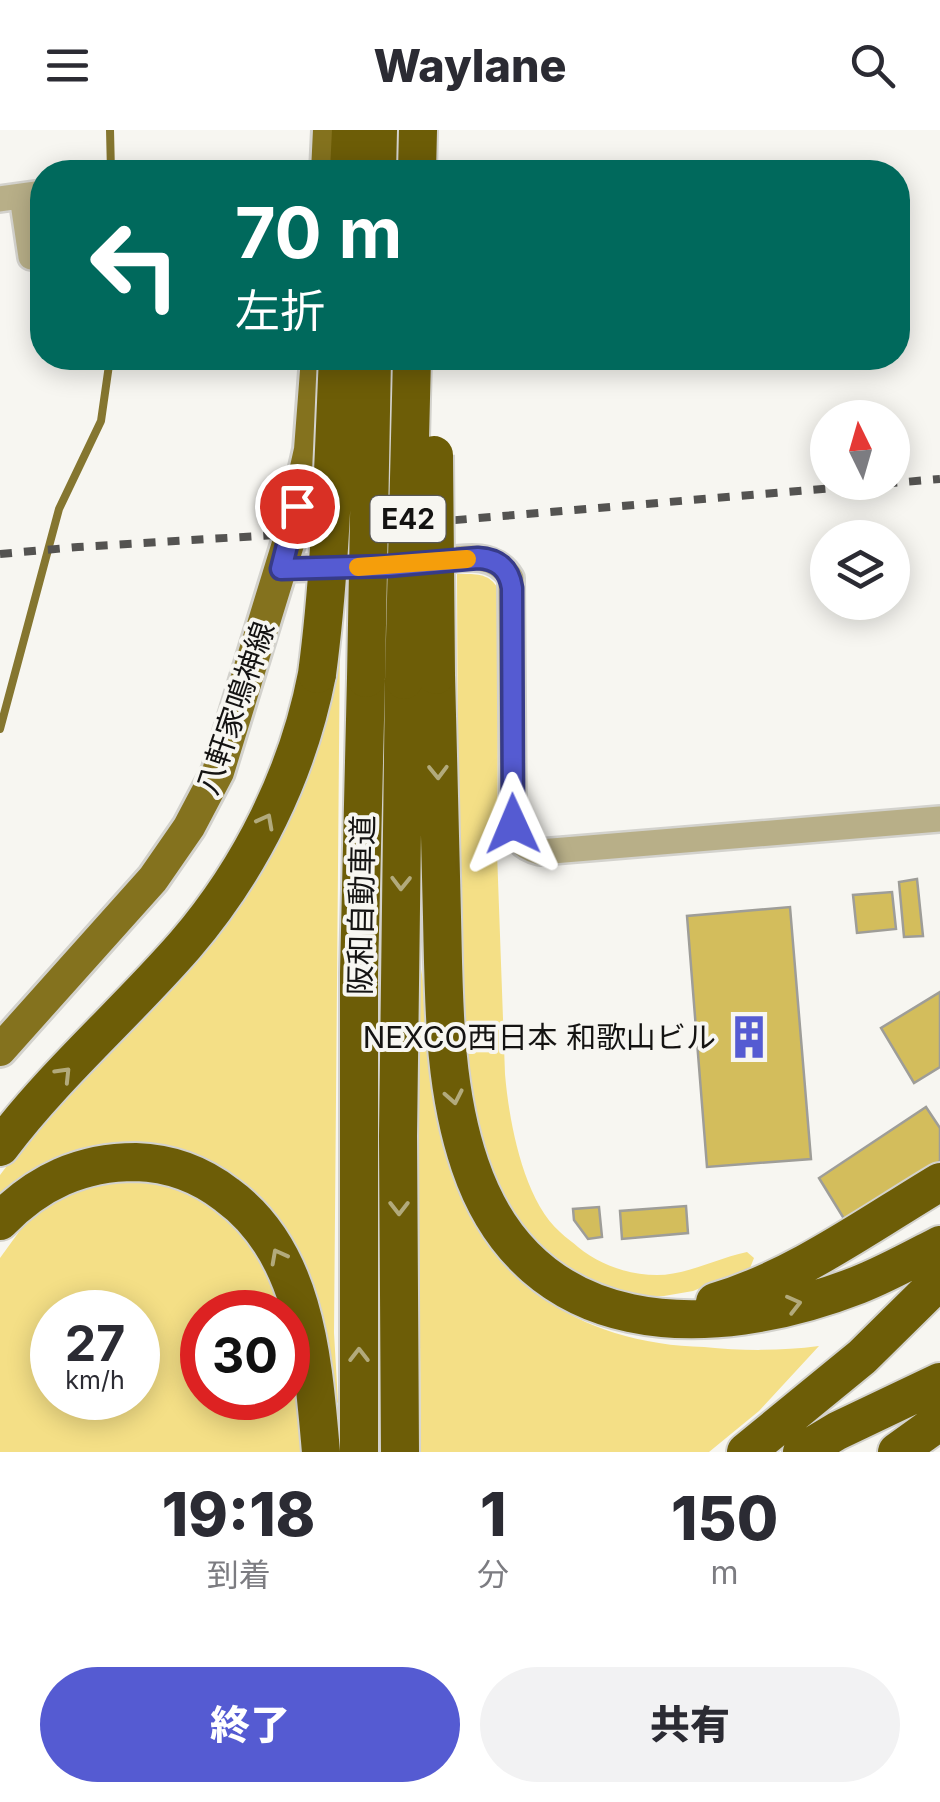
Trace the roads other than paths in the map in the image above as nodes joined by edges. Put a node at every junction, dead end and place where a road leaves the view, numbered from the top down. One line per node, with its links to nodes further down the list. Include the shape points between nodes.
1 (329, 130): 6 (main road)
2 (351, 130): 7 (highway)
3 (378, 130): 8 (highway)
4 (418, 130): 9 (highway)
5 (433, 130): 10 (highway)
6 (328, 160)
7 (349, 160)
8 (377, 160)
9 (417, 160)
10 (433, 160)
11 (21, 196): 12 (street)
12 (30, 251)
13 (316, 370): 18 (main road, 八軒家鳴神線, via 310,450)
14 (337, 370): 22 (highway, one-way to 14, bridge, via 186,944 234,879 283,789 317,674)
15 (372, 370): 36 (highway, 阪和自動車道 / E42, one-way to 15, bridge, via 358,974)
16 (412, 370): 19 (highway, 阪和自動車道 / E42, bridge)
17 (433, 370): 19 (highway, bridge)
18 (281, 569): 20 (street, via 478,558 505,568 512,588 513,824 531,849); 21 (main road, 八軒家鳴神線, via 202,807 153,879)
19 (420, 678): 28 (highway, one-way to 28, via 450,1074 473,1173 518,1250 555,1282); 37 (highway, 阪和自動車道 / E42, one-way to 37, via 398,1136)
20 (940, 819)
21 (0, 1050)
22 (0, 1147)
23 (940, 1182): 28 (highway, via 756,1288 676,1312)
24 (0, 1221): 35 (highway, one-way to 24, via 308,1346 290,1279 265,1232 214,1185 168,1165 81,1168 43,1184)
25 (940, 1246): 28 (highway, one-way to 25, via 676,1319 771,1310 858,1284)
26 (940, 1280): 29 (highway)
27 (940, 1305): 29 (highway)
28 (614, 1310)
29 (862, 1357): 38 (highway)
30 (940, 1368): 33 (highway)
31 (940, 1382): 33 (highway)
32 (940, 1420): 40 (highway)
33 (837, 1430): 39 (highway)
34 (940, 1432): 41 (highway)
35 (321, 1452)
36 (359, 1452)
37 (400, 1452)
38 (746, 1452)
39 (802, 1452)
40 (897, 1452)
41 (909, 1452)

